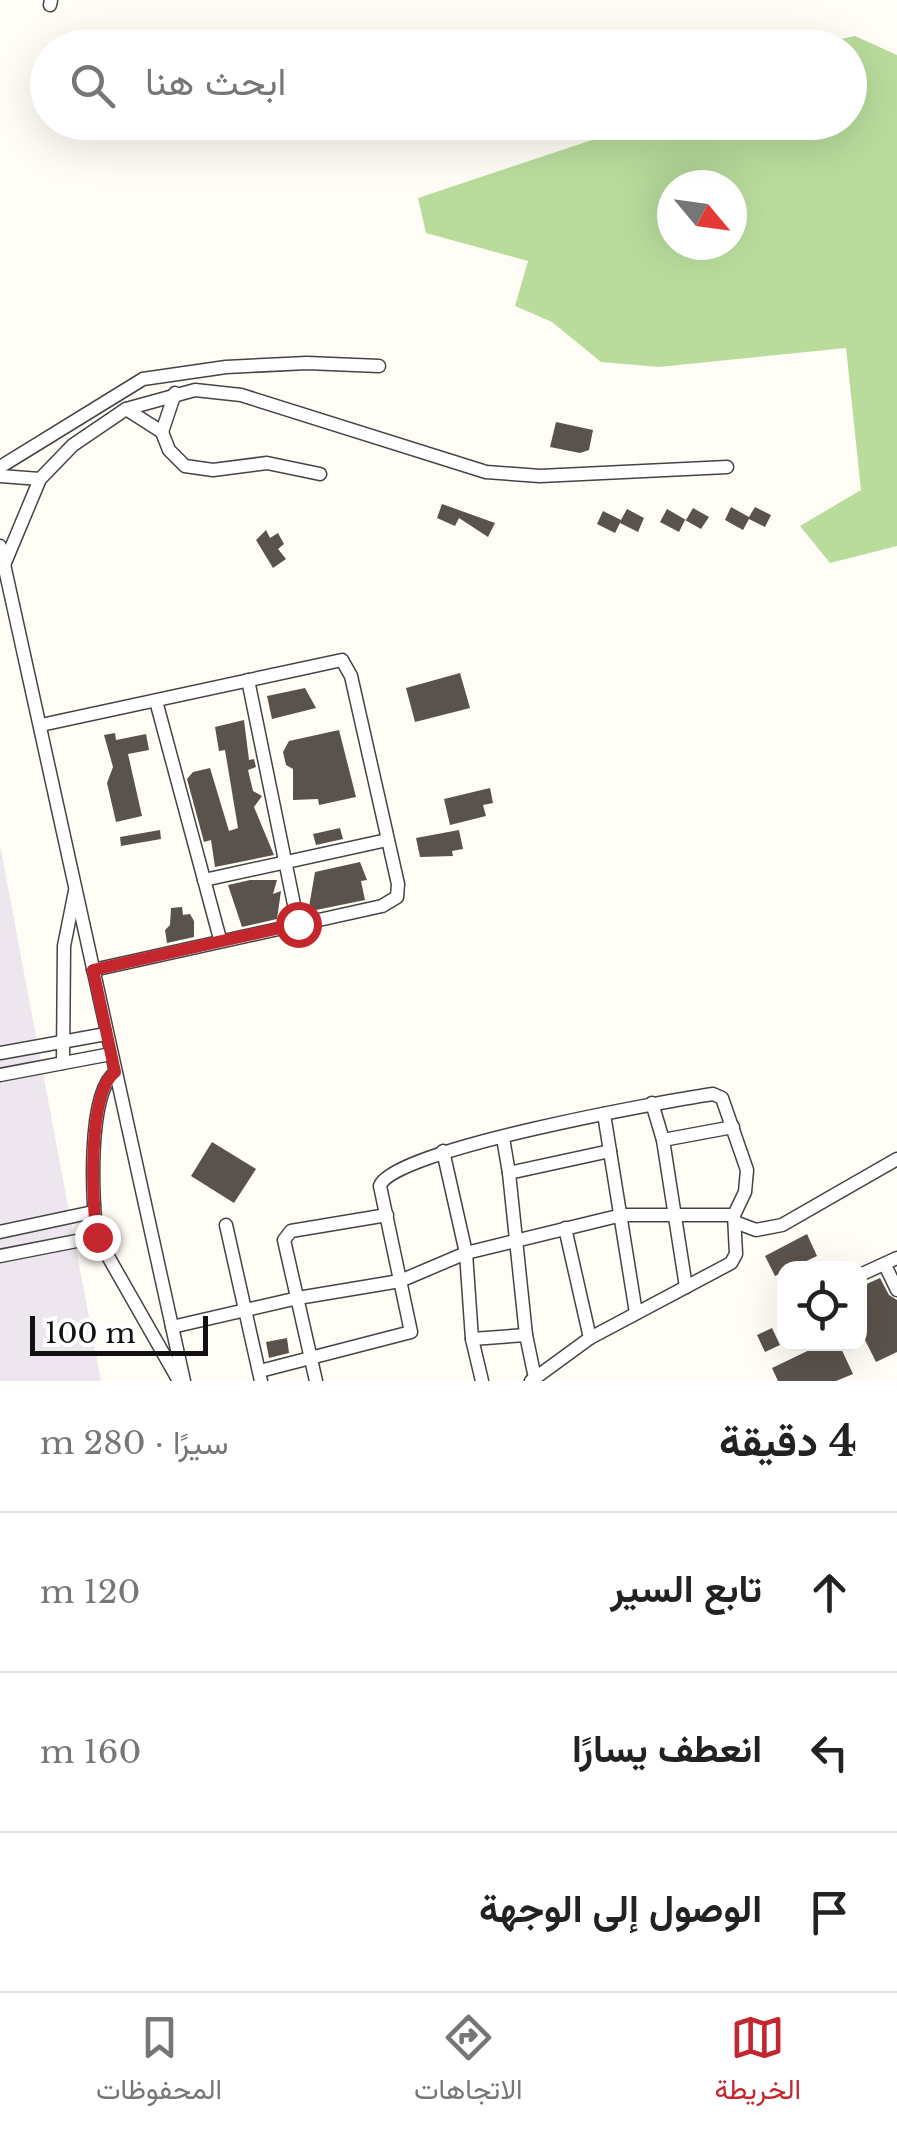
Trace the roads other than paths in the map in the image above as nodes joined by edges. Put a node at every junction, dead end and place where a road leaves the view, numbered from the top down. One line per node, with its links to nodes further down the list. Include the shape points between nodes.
1 (380, 366): 5 (street, via 274,364 143,379)
2 (174, 393): 3 (street); 4 (street); 6 (street, via 241,395 498,474)
3 (126, 410): 4 (street); 9 (street, via 72,445)
4 (162, 432): 7 (street, via 177,461 198,470 267,463)
5 (0, 467)
6 (727, 467)
7 (320, 474)
8 (0, 476): 9 (street)
9 (40, 478): 11 (street)
10 (0, 546): 11 (street)
11 (4, 565): 14 (street)
12 (248, 680): 13 (street); 15 (street, via 333,659 346,664); 16 (street)
13 (156, 701): 14 (street); 17 (street)
14 (41, 725): 18 (street)
15 (387, 840): 16 (street); 19 (street, via 398,891 394,901)
16 (287, 862): 17 (street); 19 (street)
17 (204, 880): 20 (street)
18 (76, 885): 21 (street); 23 (street, via 64,946)
19 (298, 924): 20 (street)
20 (220, 939): 21 (street)
21 (93, 970): 22 (street)
22 (106, 1034): 23 (street); 25 (street)
23 (61, 1041): 24 (street); 26 (street)
24 (0, 1053)
25 (110, 1054): 26 (street); 27 (street)
26 (63, 1063): 28 (street)
27 (115, 1072): 38 (street, via 104,1085 96,1122); 58 (street)
28 (0, 1075)
29 (652, 1104): 30 (street); 31 (street, via 717,1094); 33 (street)
30 (604, 1114): 32 (street); 34 (street)
31 (733, 1128): 33 (street); 42 (street, via 748,1182)
32 (502, 1138): 35 (street); 37 (street)
33 (663, 1140): 39 (street)
34 (610, 1151): 37 (street); 40 (street)
35 (444, 1152): 41 (street, via 385,1175 380,1186); 48 (street)
36 (897, 1159): 42 (street, via 782,1225 756,1230)
37 (509, 1173): 47 (street)
38 (93, 1212): 45 (street); 46 (street)
39 (675, 1212): 40 (street); 42 (street); 53 (street)
40 (622, 1214): 44 (street); 57 (street)
41 (387, 1215): 52 (street); 55 (street, via 287,1235)
42 (734, 1218): 53 (street, via 731,1263)
43 (226, 1225): 56 (street)
44 (564, 1228): 47 (street); 60 (street)
45 (0, 1232)
46 (97, 1237): 49 (street); 65 (street)
47 (518, 1237): 48 (street); 59 (street)
48 (466, 1252): 52 (street); 61 (street)
49 (0, 1256)
50 (891, 1261): 51 (street); 54 (street)
51 (867, 1272)
52 (400, 1281): 55 (street); 62 (street, via 412,1328 407,1336)
53 (686, 1287): 57 (street)
54 (897, 1290)
55 (298, 1298): 56 (street); 62 (street)
56 (244, 1310): 58 (street); 63 (street)
57 (636, 1314): 60 (street)
58 (172, 1327): 65 (street)
59 (526, 1335): 61 (street); 64 (street)
60 (590, 1338): 64 (street)
61 (472, 1339): 67 (street)
62 (312, 1355): 63 (street); 66 (street)
63 (260, 1376)
64 (533, 1380)
65 (181, 1381)
66 (316, 1381)
67 (482, 1381)

